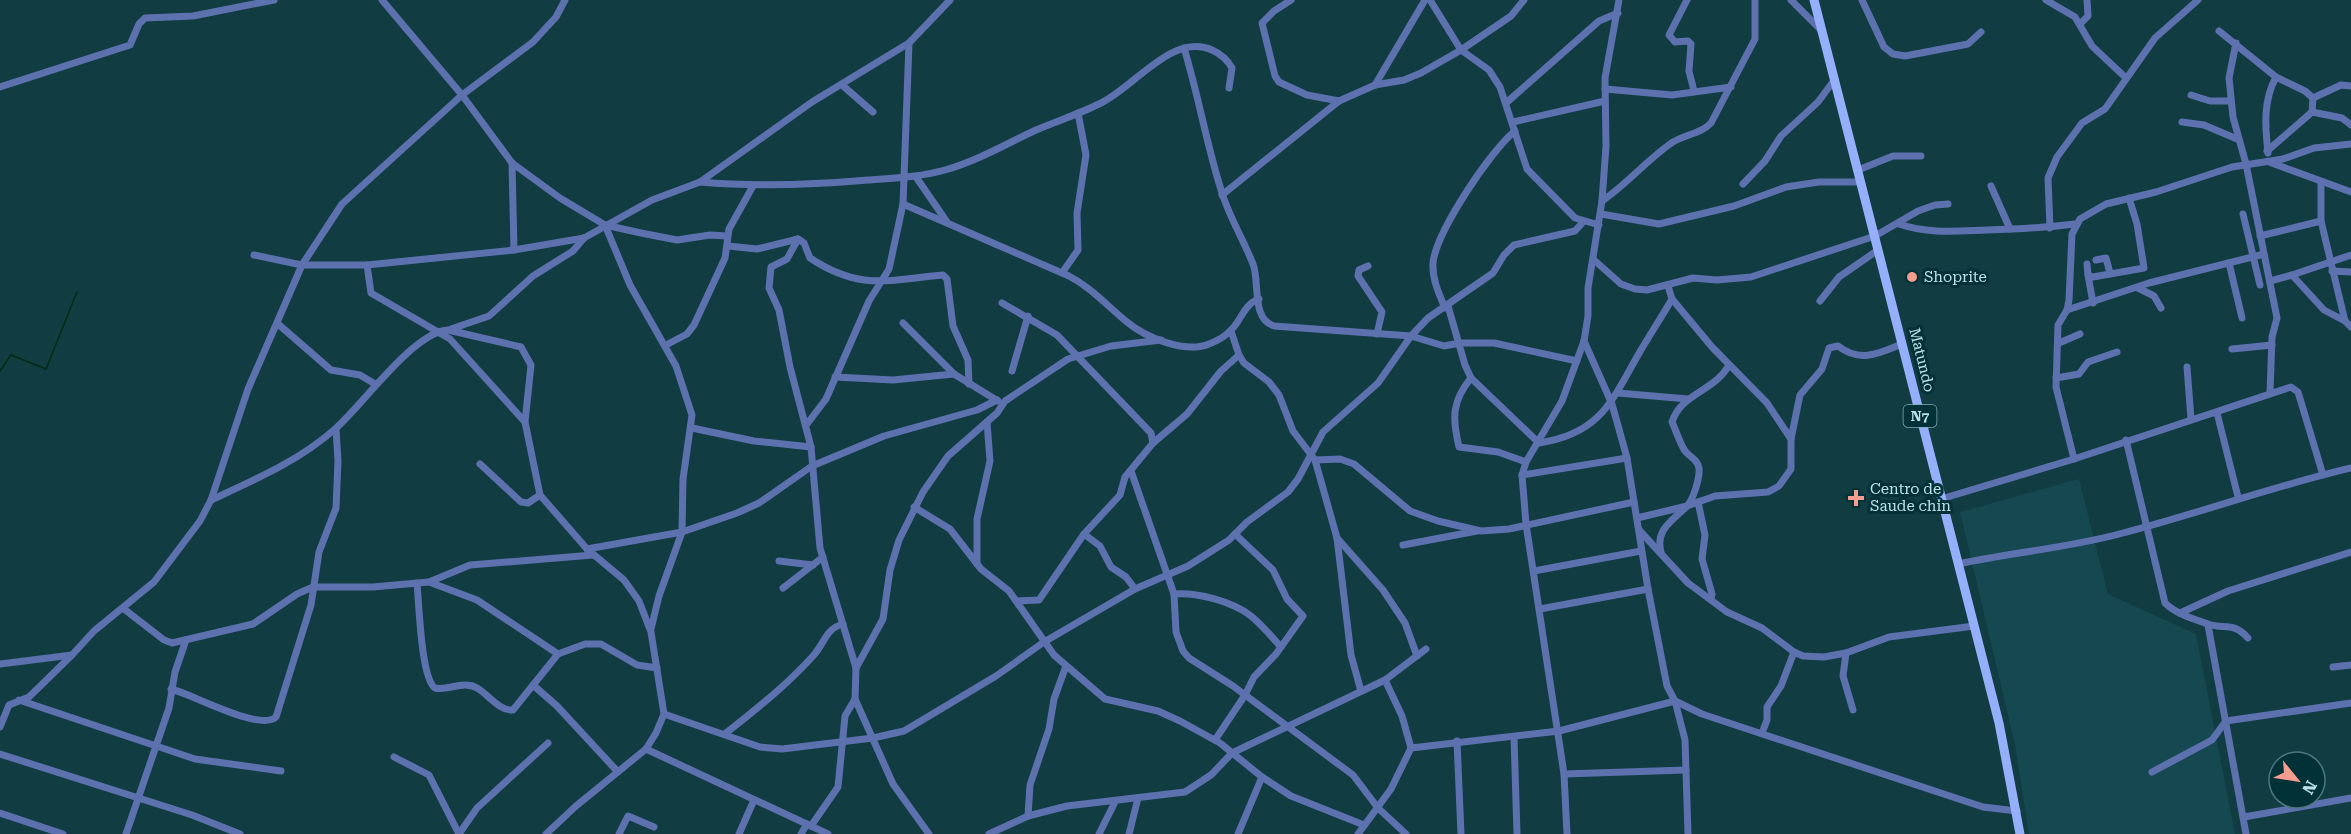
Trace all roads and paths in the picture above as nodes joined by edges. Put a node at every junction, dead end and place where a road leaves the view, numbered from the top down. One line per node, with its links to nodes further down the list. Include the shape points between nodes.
1 (274, 0): 33 (street, via 193,16 145,18 130,45)
2 (381, 0): 39 (street)
3 (565, 0): 39 (street, via 534,42)
4 (950, 0): 23 (street)
5 (1292, 0): 41 (street, via 1262,23 1275,76 1293,90)
6 (1425, 0): 31 (street)
7 (1430, 0): 26 (street)
8 (1524, 0): 26 (street, via 1511,16)
9 (1619, 0): 18 (street)
10 (1687, 0): 37 (street, via 1669,35 1675,42 1688,40 1691,44 1689,71)
11 (1755, 0): 34 (street, via 1755,39)
12 (1791, 0): 20 (street)
13 (1814, 0): 20 (main road, Matundo / N7)
14 (1862, 0): 22 (street, via 1884,47 1893,54 1905,56 1968,44)
15 (2046, 0): 19 (street)
16 (2087, 0): 19 (street, via 2088,16)
17 (2198, 0): 28 (street, via 2155,38)
18 (1618, 13): 36 (street); 44 (street, via 1599,21)
19 (2081, 23): 28 (street, via 2092,46)
20 (1821, 31): 29 (main road, Matundo / N7)
21 (2219, 31): 24 (street)
22 (1981, 32)
23 (909, 43): 30 (street); 60 (street)
24 (2236, 43): 27 (street); 43 (street, via 2229,72)
25 (1184, 48): 35 (street, via 1202,46 1222,56 1232,68); 46 (street, via 1149,66 1113,97); 69 (street)
26 (1461, 50): 31 (street, via 1404,80); 44 (street, via 1489,70)
27 (2276, 77): 40 (street); 54 (street, via 2266,105)
28 (2126, 78): 83 (street, via 2105,110 2082,123 2056,157 2048,178)
29 (1835, 79): 59 (main road, Matundo / N7); 65 (street, via 1818,102 1781,136)
30 (842, 85): 45 (street); 62 (street)
31 (1375, 85): 41 (street)
32 (2351, 86): 40 (street, via 2332,88)
33 (0, 87)
34 (1731, 87): 37 (street); 71 (street, via 1707,128 1669,144)
35 (1229, 88)
36 (1605, 89): 37 (street, via 1672,95); 42 (street)
37 (1694, 90)
38 (2191, 94): 43 (street, via 2211,101)
39 (462, 95): 57 (street); 101 (street, via 342,204)
40 (2313, 98): 47 (street)
41 (1339, 101): 69 (street)
42 (1605, 101): 48 (street); 71 (street)
43 (2231, 101): 52 (street)
44 (1506, 103): 48 (street)
45 (873, 112)
46 (1078, 112): 61 (street, via 995,151); 106 (street, via 1086,155 1077,213 1079,246)
47 (2312, 112): 50 (street, via 2342,118); 54 (street)
48 (1513, 122): 51 (street)
49 (2182, 122): 52 (street, via 2204,125)
50 (2351, 125)
51 (1515, 131): 78 (street, via 1527,169); 120 (street, via 1473,181 1436,252 1434,274)
52 (2237, 139): 58 (street)
53 (2351, 144): 56 (street, via 2314,148)
54 (2267, 151): 56 (street)
55 (1921, 156): 59 (street, via 1893,156)
56 (2268, 162): 58 (street); 64 (street)
57 (512, 163): 81 (street); 91 (street)
58 (2246, 164): 70 (street); 87 (street)
59 (1858, 170): 63 (main road, Matundo / N7)
60 (903, 177): 61 (street); 66 (street); 72 (street)
61 (916, 177): 77 (street)
62 (700, 182): 66 (street); 81 (street, via 652,200)
63 (1861, 182): 74 (street, via 1786,187 1734,206 1659,224); 86 (main road, Matundo / N7)
64 (2321, 183): 68 (street); 76 (street)
65 (1743, 184)
66 (753, 186): 85 (street)
67 (1991, 186): 84 (street)
68 (2351, 192)
69 (1222, 195): 115 (street, via 1253,264)
70 (2129, 198): 80 (street, via 2095,209); 107 (street, via 2144,268)
71 (1602, 201): 74 (street)
72 (903, 204): 77 (street); 111 (street)
73 (1948, 204): 79 (street, via 1923,209)
74 (1600, 214): 82 (street)
75 (2243, 214): 96 (street)
76 (2321, 221): 87 (street); 104 (street)
77 (947, 222): 106 (street)
78 (1582, 222): 82 (street); 120 (street, via 1575,231 1514,245 1493,273)
79 (1899, 224): 84 (street, via 1912,229 1952,232); 86 (street)
80 (2075, 224): 83 (street); 122 (street)
81 (605, 225): 85 (street, via 677,240); 88 (street); 140 (street, via 630,285)
82 (1599, 225): 97 (street)
83 (2050, 228): 84 (street)
84 (2010, 229)
85 (727, 236): 90 (street)
86 (1875, 236): 92 (main road, Matundo / N7); 113 (street, via 1751,277 1693,279)
87 (2260, 236): 93 (street)
88 (584, 238): 91 (street); 129 (street, via 573,251 533,276 489,316)
89 (798, 239): 90 (street, via 757,249); 111 (street, via 815,262 855,280); 165 (street, via 787,259 771,267 768,284 779,310)
90 (728, 246): 140 (street, via 694,326)
91 (514, 250): 102 (street)
92 (1878, 250): 117 (street, via 1839,277); 139 (main road, Matundo / N7)
93 (2264, 254): 96 (street); 110 (street)
94 (254, 255): 101 (street)
95 (2351, 255): 104 (street)
96 (2254, 256): 99 (street); 112 (street)
97 (1594, 260): 113 (street, via 1621,284 1635,290); 136 (street)
98 (2096, 260): 107 (street, via 2106,258)
99 (2229, 263): 114 (street); 124 (street)
100 (2087, 264): 108 (street)
101 (302, 265): 102 (street); 127 (street)
102 (367, 265): 130 (street, via 371,293)
103 (1368, 267): 132 (street, via 1359,270 1358,276 1382,312)
104 (2331, 268): 105 (street); 109 (street); 125 (street)
105 (2351, 272)
106 (1062, 273): 135 (street, via 1089,288 1132,326)
107 (2110, 273): 108 (street)
108 (2088, 275): 119 (street)
109 (2292, 275): 110 (street); 125 (street, via 2324,310)
110 (2270, 281): 141 (street, via 2277,318)
111 (883, 282): 151 (street, via 869,302); 155 (street, via 946,277 953,326 968,360)
112 (2260, 285)
113 (1668, 286): 116 (street)
114 (2138, 288): 119 (street); 121 (street, via 2154,296)
115 (1259, 299): 131 (street, via 1249,303); 132 (street, via 1262,317 1274,326)
116 (1672, 299): 147 (street); 156 (street)
117 (1820, 301)
118 (1002, 303): 123 (street)
119 (2092, 303): 122 (street)
120 (1446, 307): 134 (street, via 1428,318); 137 (street)
121 (2161, 308)
122 (2067, 310): 138 (street, via 2058,325)
123 (1028, 316): 144 (street); 149 (street)
124 (2242, 318)
125 (2345, 321): 128 (street)
126 (903, 323): 150 (street)
127 (278, 324): 154 (street, via 331,370 360,375); 186 (street, via 248,388)
128 (2351, 327)
129 (448, 330): 130 (street); 163 (street, via 516,344 524,351 531,365)
130 (439, 331): 154 (street); 163 (street, via 467,356)
131 (1231, 331): 135 (street, via 1206,346); 145 (street)
132 (1377, 334): 134 (street)
133 (2080, 334): 138 (street)
134 (1411, 336): 137 (street, via 1444,346); 173 (street, via 1378,383 1323,432)
135 (1161, 340): 144 (street)
136 (1584, 341): 146 (street); 160 (street)
137 (1460, 343): 146 (street, via 1494,343); 152 (street)
138 (2059, 343): 153 (street)
139 (1902, 344): 168 (street, via 1861,357 1838,346 1829,348 1822,369 1800,395); 185 (main road, Matundo / N7)
140 (666, 345): 166 (street, via 689,402)
141 (2272, 345): 142 (street); 157 (street)
142 (2232, 349)
143 (2117, 352): 153 (street, via 2088,362 2079,374)
144 (1078, 355): 159 (street); 170 (street, via 1151,433)
145 (1239, 355): 170 (street, via 1187,414); 173 (street, via 1279,395 1293,431)
146 (1577, 361): 171 (street, via 1562,401)
147 (1730, 365): 158 (street, via 1717,382); 168 (street, via 1760,394)
148 (2187, 367): 162 (street)
149 (1012, 371)
150 (954, 374): 151 (street, via 893,380); 155 (street)
151 (835, 377): 165 (street, via 826,399)
152 (1471, 378): 171 (street); 176 (street, via 1454,408 1459,447 1498,452)
153 (2056, 378): 175 (street)
154 (375, 384): 167 (street)
155 (969, 384): 159 (street)
156 (1618, 393): 158 (street); 160 (street)
157 (2270, 393): 161 (street); 182 (street, via 2291,387 2297,390)
158 (1688, 399): 189 (street, via 1677,409 1672,422 1684,450 1699,466)
159 (1000, 402): 164 (street); 178 (street, via 884,436)
160 (1611, 404): 171 (street, via 1588,427 1561,440); 174 (street)
161 (2217, 413): 162 (street); 184 (street)
162 (2191, 419): 169 (street)
163 (525, 422): 183 (street)
164 (987, 422): 190 (street, via 948,456); 208 (street, via 990,460 977,519)
165 (807, 424): 172 (street)
166 (692, 428): 172 (street, via 754,441); 196 (street, via 684,479)
167 (336, 429): 186 (street, via 283,466); 216 (street, via 336,508 319,552)
168 (1791, 439): 188 (street, via 1791,470 1779,486 1758,494 1722,495)
169 (2126, 440): 175 (street); 193 (street)
170 (1153, 442): 180 (street)
171 (1539, 443): 176 (street)
172 (811, 447): 178 (street)
173 (1312, 457): 194 (street, via 1354,464 1410,511); 198 (street, via 1288,492); 199 (street)
174 (1627, 458): 181 (street); 187 (street)
175 (2074, 459): 185 (street)
176 (1526, 462): 181 (street)
177 (480, 464): 183 (street, via 521,502 528,503)
178 (812, 466): 196 (street, via 759,503); 205 (street)
179 (2351, 468): 182 (street)
180 (1131, 471): 197 (street, via 1124,479 1120,495); 213 (street)
181 (1522, 475): 192 (street)
182 (2324, 475): 184 (street)
183 (540, 495): 202 (street)
184 (2238, 497): 193 (street)
185 (1941, 499): 209 (main road, Matundo / N7)
186 (211, 501): 223 (street, via 186,542 154,582)
187 (1634, 502): 191 (street); 192 (street)
188 (1698, 502): 189 (street); 221 (street, via 1705,535 1702,559)
189 (1687, 506): 191 (street); 203 (street, via 1663,531)
190 (914, 507): 208 (street, via 950,529); 245 (street, via 890,570 883,619)
191 (1637, 518): 195 (street)
192 (1526, 524): 194 (street); 211 (street)
193 (2148, 526): 209 (street, via 2067,546); 225 (street, via 2163,599)
194 (1481, 531): 200 (street)
195 (1639, 531): 201 (street); 203 (street)
196 (682, 532): 202 (street); 229 (street, via 656,605)
197 (1084, 534): 218 (street, via 1100,546 1111,567); 222 (street, via 1039,600)
198 (1235, 534): 213 (street, via 1208,555); 233 (street, via 1273,570 1287,599 1303,615)
199 (1337, 538): 239 (street, via 1383,590 1405,623); 249 (street, via 1351,655)
200 (1403, 545)
201 (1641, 551): 211 (street); 219 (street)
202 (590, 552): 214 (street, via 470,565); 229 (street, via 631,589)
203 (1661, 552): 221 (street, via 1688,583)
204 (2351, 552): 225 (street, via 2228,591)
205 (823, 556): 210 (street); 226 (street)
206 (779, 561): 207 (street)
207 (798, 564): 210 (street); 212 (street)
208 (977, 564): 222 (street)
209 (1958, 564): 228 (main road, Matundo / N7)
210 (813, 566): 212 (street)
211 (1534, 572): 224 (street)
212 (802, 575): 217 (street)
213 (1166, 577): 218 (street); 220 (street)
214 (429, 582): 215 (street); 237 (street, via 477,600)
215 (417, 583): 216 (street); 247 (street, via 426,667 432,686 474,687 510,711 518,707)
216 (313, 586): 231 (street, via 253,624); 248 (street, via 309,610 272,720 248,719)
217 (783, 588)
218 (1135, 589): 232 (street)
219 (1648, 589): 224 (street); 253 (street, via 1667,686)
220 (1174, 594): 233 (street, via 1186,593 1234,606 1249,614); 250 (street, via 1176,632 1183,651)
221 (1711, 599): 235 (street, via 1727,612 1762,628)
222 (1017, 601): 232 (street)
223 (124, 609): 231 (street, via 164,640); 238 (street, via 94,631)
224 (1540, 609): 260 (street)
225 (2180, 614): 227 (street)
226 (843, 624): 245 (street); 262 (street, via 830,629 816,653 785,687)
227 (2208, 625): 230 (street, via 2229,626); 257 (street)
228 (1974, 626): 236 (street, via 1889,637); 287 (main road, Matundo / N7)
229 (651, 632): 244 (street)
230 (2248, 638)
231 (186, 640): 248 (street)
232 (1044, 642): 242 (street); 264 (street, via 904,731)
233 (1281, 646): 250 (street, via 1254,677)
234 (1426, 649): 239 (street)
235 (1794, 652): 236 (street, via 1824,657); 261 (street, via 1781,686 1767,707)
236 (1846, 652): 255 (street, via 1843,676)
237 (558, 654): 244 (street, via 593,643 611,648 637,665); 247 (street)
238 (72, 655): 240 (street); 252 (street, via 29,697)
239 (1417, 656): 246 (street)
240 (0, 664)
241 (2351, 665): 243 (street)
242 (1066, 666): 265 (street, via 1105,699 1158,711); 289 (street, via 1030,785)
243 (2333, 667)
244 (657, 668): 256 (street)
245 (856, 668): 251 (street)
246 (1385, 680): 249 (street); 270 (street, via 1402,716)
247 (533, 685): 277 (street)
248 (171, 689): 269 (street)
249 (1361, 691): 258 (street)
250 (1245, 695): 258 (street); 265 (street)
251 (855, 699): 264 (street); 267 (street, via 844,717)
252 (19, 700): 259 (street, via 9,705); 269 (street)
253 (1675, 701): 260 (street); 261 (street); 275 (street, via 1685,740)
254 (2351, 703): 257 (street)
255 (1852, 711)
256 (664, 714): 262 (street); 271 (street)
257 (2226, 721): 278 (street, via 2212,740); 290 (street)
258 (1288, 726): 272 (street); 286 (street, via 1353,775)
259 (0, 727)
260 (1559, 730): 263 (street); 279 (street)
261 (1762, 733): 287 (street, via 1983,807)
262 (725, 734): 267 (street, via 760,747 782,749)
263 (1514, 737): 266 (street); 311 (street)
264 (873, 738): 267 (street); 303 (street, via 893,784)
265 (1215, 740): 272 (street)
266 (1457, 741): 270 (street); 310 (street)
267 (843, 742): 291 (street, via 838,787)
268 (548, 743): 297 (street, via 477,808)
269 (156, 746): 276 (street, via 195,759); 281 (street)
270 (1411, 748): 286 (street)
271 (646, 749): 277 (street); 284 (street)
272 (1232, 753): 280 (street); 282 (street, via 1211,775 1185,792)
273 (0, 754): 281 (street)
274 (394, 757): 297 (street, via 429,775)
275 (1686, 770): 279 (street); 313 (street)
276 (281, 771)
277 (618, 772): 298 (street)
278 (2152, 772)
279 (1564, 774): 312 (street)
280 (1262, 777): 292 (street, via 1291,796); 307 (street)
281 (138, 798): 295 (street); 296 (street)
282 (1138, 798): 285 (street); 306 (street)
283 (2351, 798): 290 (street)
284 (754, 800): 291 (street); 300 (street)
285 (1115, 802): 289 (street, via 1066,806); 305 (street)
286 (1378, 808): 292 (street); 309 (street)
287 (2017, 811): 314 (main road, Matundo / N7)
288 (0, 813): 294 (street)
289 (1028, 816): 304 (street)
290 (2244, 817): 315 (street)
291 (809, 825): 301 (street); 302 (street)
292 (1364, 825): 308 (street)
293 (654, 827): 299 (street, via 628,816)
294 (63, 834)
295 (126, 834)
296 (240, 834)
297 (459, 834)
298 (546, 834)
299 (619, 834)
300 (739, 834)
301 (801, 834)
302 (828, 834)
303 (929, 834)
304 (988, 834)
305 (1099, 834)
306 (1129, 834)
307 (1238, 834)
308 (1358, 834)
309 (1406, 834)
310 (1461, 834)
311 (1516, 834)
312 (1567, 834)
313 (1688, 834)
314 (2020, 834)
315 (2246, 834)

